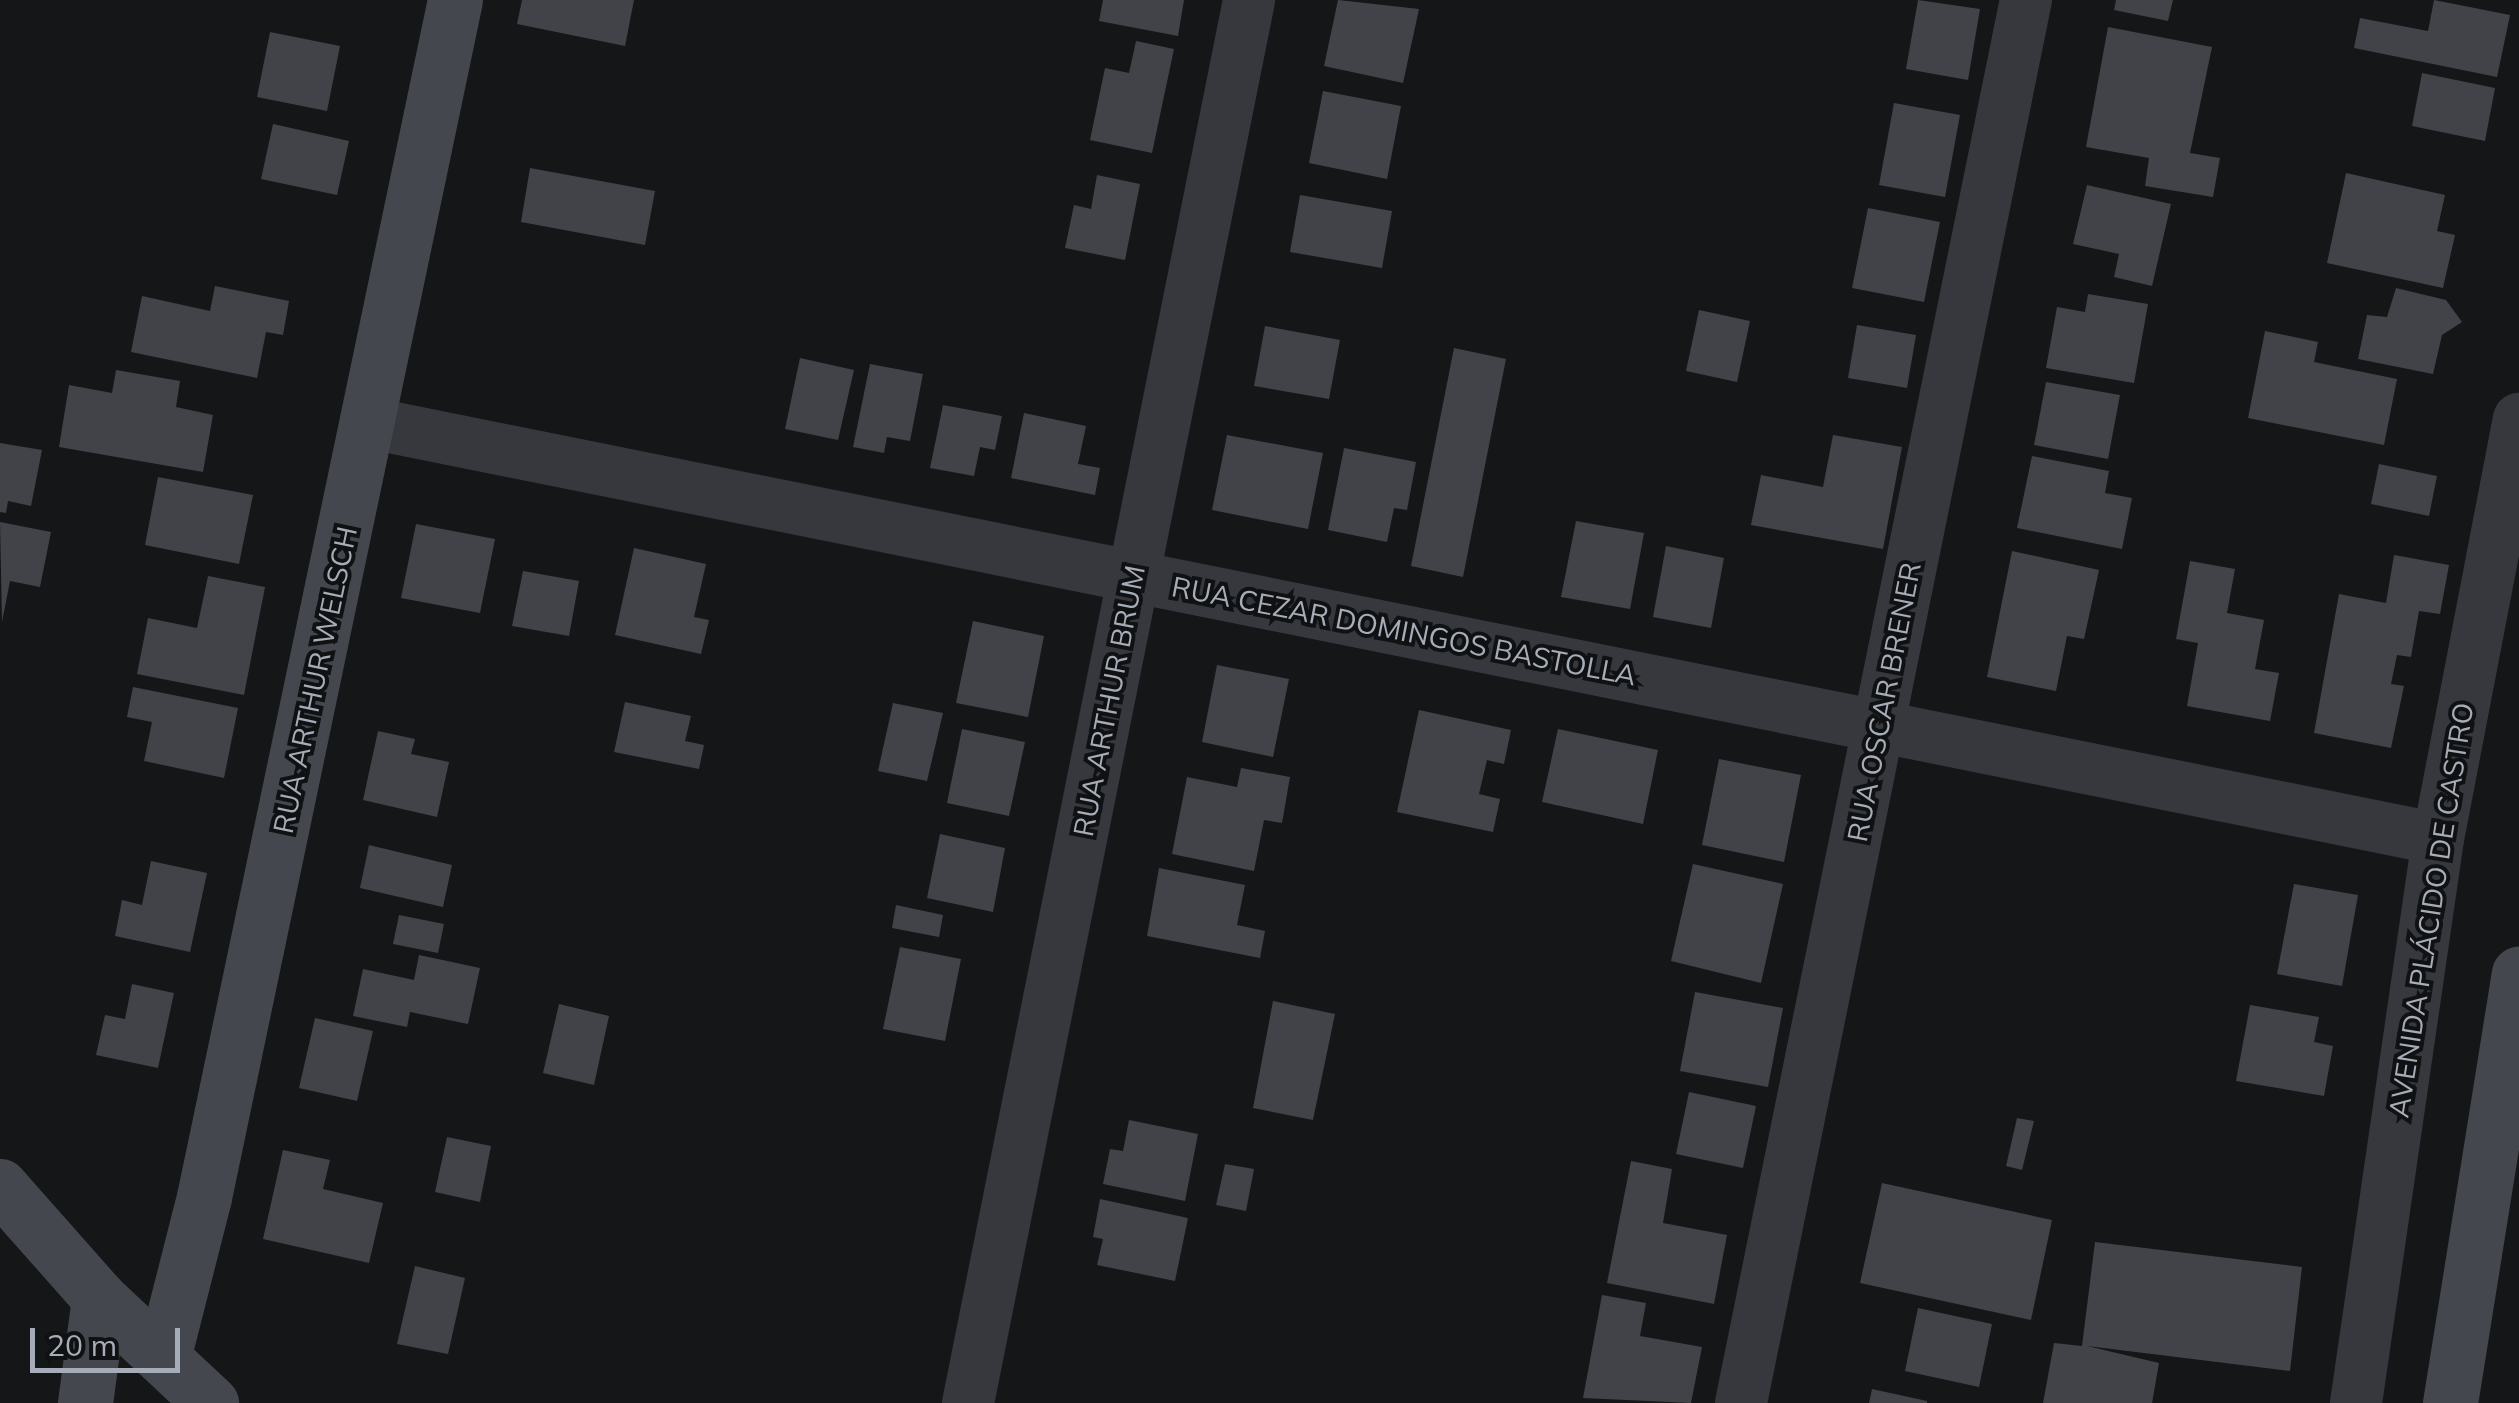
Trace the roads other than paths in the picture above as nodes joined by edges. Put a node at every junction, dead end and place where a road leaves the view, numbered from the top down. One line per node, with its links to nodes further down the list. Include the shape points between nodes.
1 (454, 0): 5 (street, RUA ARTHUR WELSCH)
2 (1250, 0): 6 (street, RUA ARTHUR BRUM)
3 (2026, 0): 7 (street, RUA OSCAR BRENER)
4 (2519, 418): 8 (street, AVENIDA PLÁCIDO DE CASTRO)
5 (370, 423): 6 (street, RUA CEZAR DOMINGOS BASTOLLA); 12 (street, RUA ARTHUR WELSCH, via 204,1198)
6 (1134, 576): 7 (street, RUA CEZAR DOMINGOS BASTOLLA); 15 (street, RUA ARTHUR BRUM)
7 (1879, 726): 8 (street, RUA CEZAR DOMINGOS BASTOLLA); 16 (street, RUA OSCAR BRENER)
8 (2438, 838): 17 (street, AVENIDA PLÁCIDO DE CASTRO)
9 (2516, 1004): 18 (street)
10 (0, 1186): 11 (street)
11 (100, 1298): 12 (street); 13 (street)
12 (163, 1358): 14 (street)
13 (84, 1403)
14 (211, 1403)
15 (968, 1403)
16 (1741, 1403)
17 (2356, 1403)
18 (2450, 1403)

